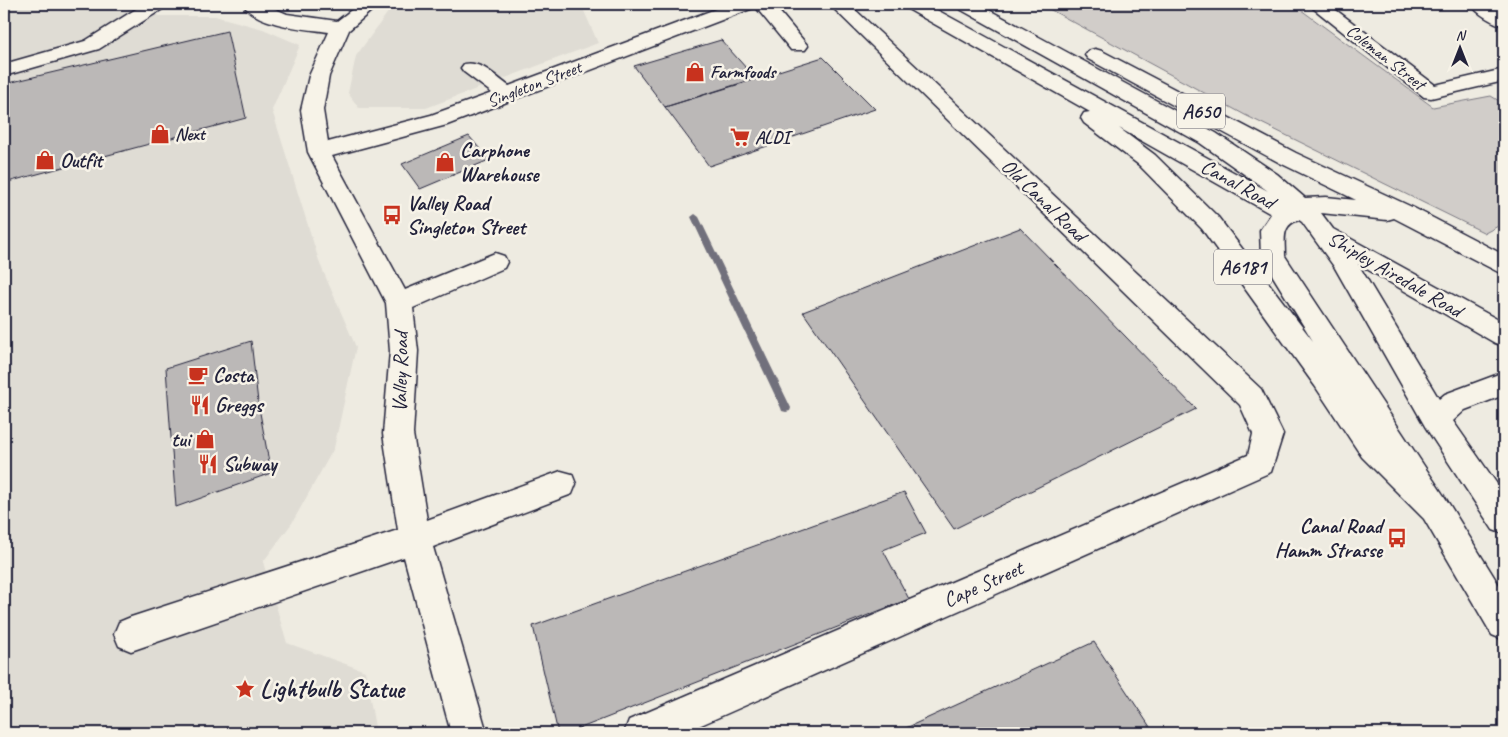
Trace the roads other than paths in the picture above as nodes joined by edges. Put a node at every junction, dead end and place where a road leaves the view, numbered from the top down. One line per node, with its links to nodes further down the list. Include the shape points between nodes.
1 (157, 4): 17 (main road, via 92,45)
2 (252, 4): 13 (main road, via 297,22)
3 (370, 4): 13 (main road, Valley Road)
4 (746, 4): 19 (main road, Singleton Street)
5 (763, 4): 14 (main road)
6 (838, 4): 29 (main road, Old Canal Road)
7 (913, 4): 15 (main road, Canal Road / A650)
8 (965, 4): 21 (main road, A650, via 1208,138 1269,179)
9 (999, 4): 22 (main road, A650, via 1288,158)
10 (1317, 4): 18 (main road, Coleman Street, via 1431,92)
11 (1480, 4): 12 (main road)
12 (1504, 20)
13 (341, 27): 20 (main road, Valley Road, via 319,76 312,110)
14 (798, 46)
15 (1016, 59): 21 (main road, Canal Road / A650); 32 (main road, Canal Road / A6181, via 1147,160 1210,224 1326,378 1372,448)
16 (471, 68): 19 (main road)
17 (4, 70)
18 (1504, 75)
19 (507, 94): 20 (main road, Singleton Street, via 439,120)
20 (320, 152): 26 (main road, Valley Road)
21 (1293, 209): 22 (main road, via 1319,205); 23 (main road, Canal Road, via 1310,216); 32 (main road, Canal Road / A6181, via 1272,230 1273,257)
22 (1406, 214): 25 (main road, A650)
23 (1322, 232): 27 (main road, Shipley Airedale Road); 30 (main road, Canal Road, via 1344,262)
24 (495, 262): 26 (main road)
25 (1504, 266)
26 (399, 303): 34 (main road, Valley Road, via 404,351 398,434)
27 (1504, 336)
28 (1504, 383): 30 (main road, via 1455,402)
29 (1251, 397): 38 (main road, Cape Street, via 1268,434 1260,463)
30 (1436, 419): 33 (main road, Canal Road)
31 (561, 484): 34 (main road)
32 (1434, 509): 35 (main road, Canal Road / A6181)
33 (1504, 520)
34 (415, 539): 36 (main road); 37 (main road, Valley Road)
35 (1504, 623)
36 (131, 634)
37 (469, 733)
38 (642, 733)

